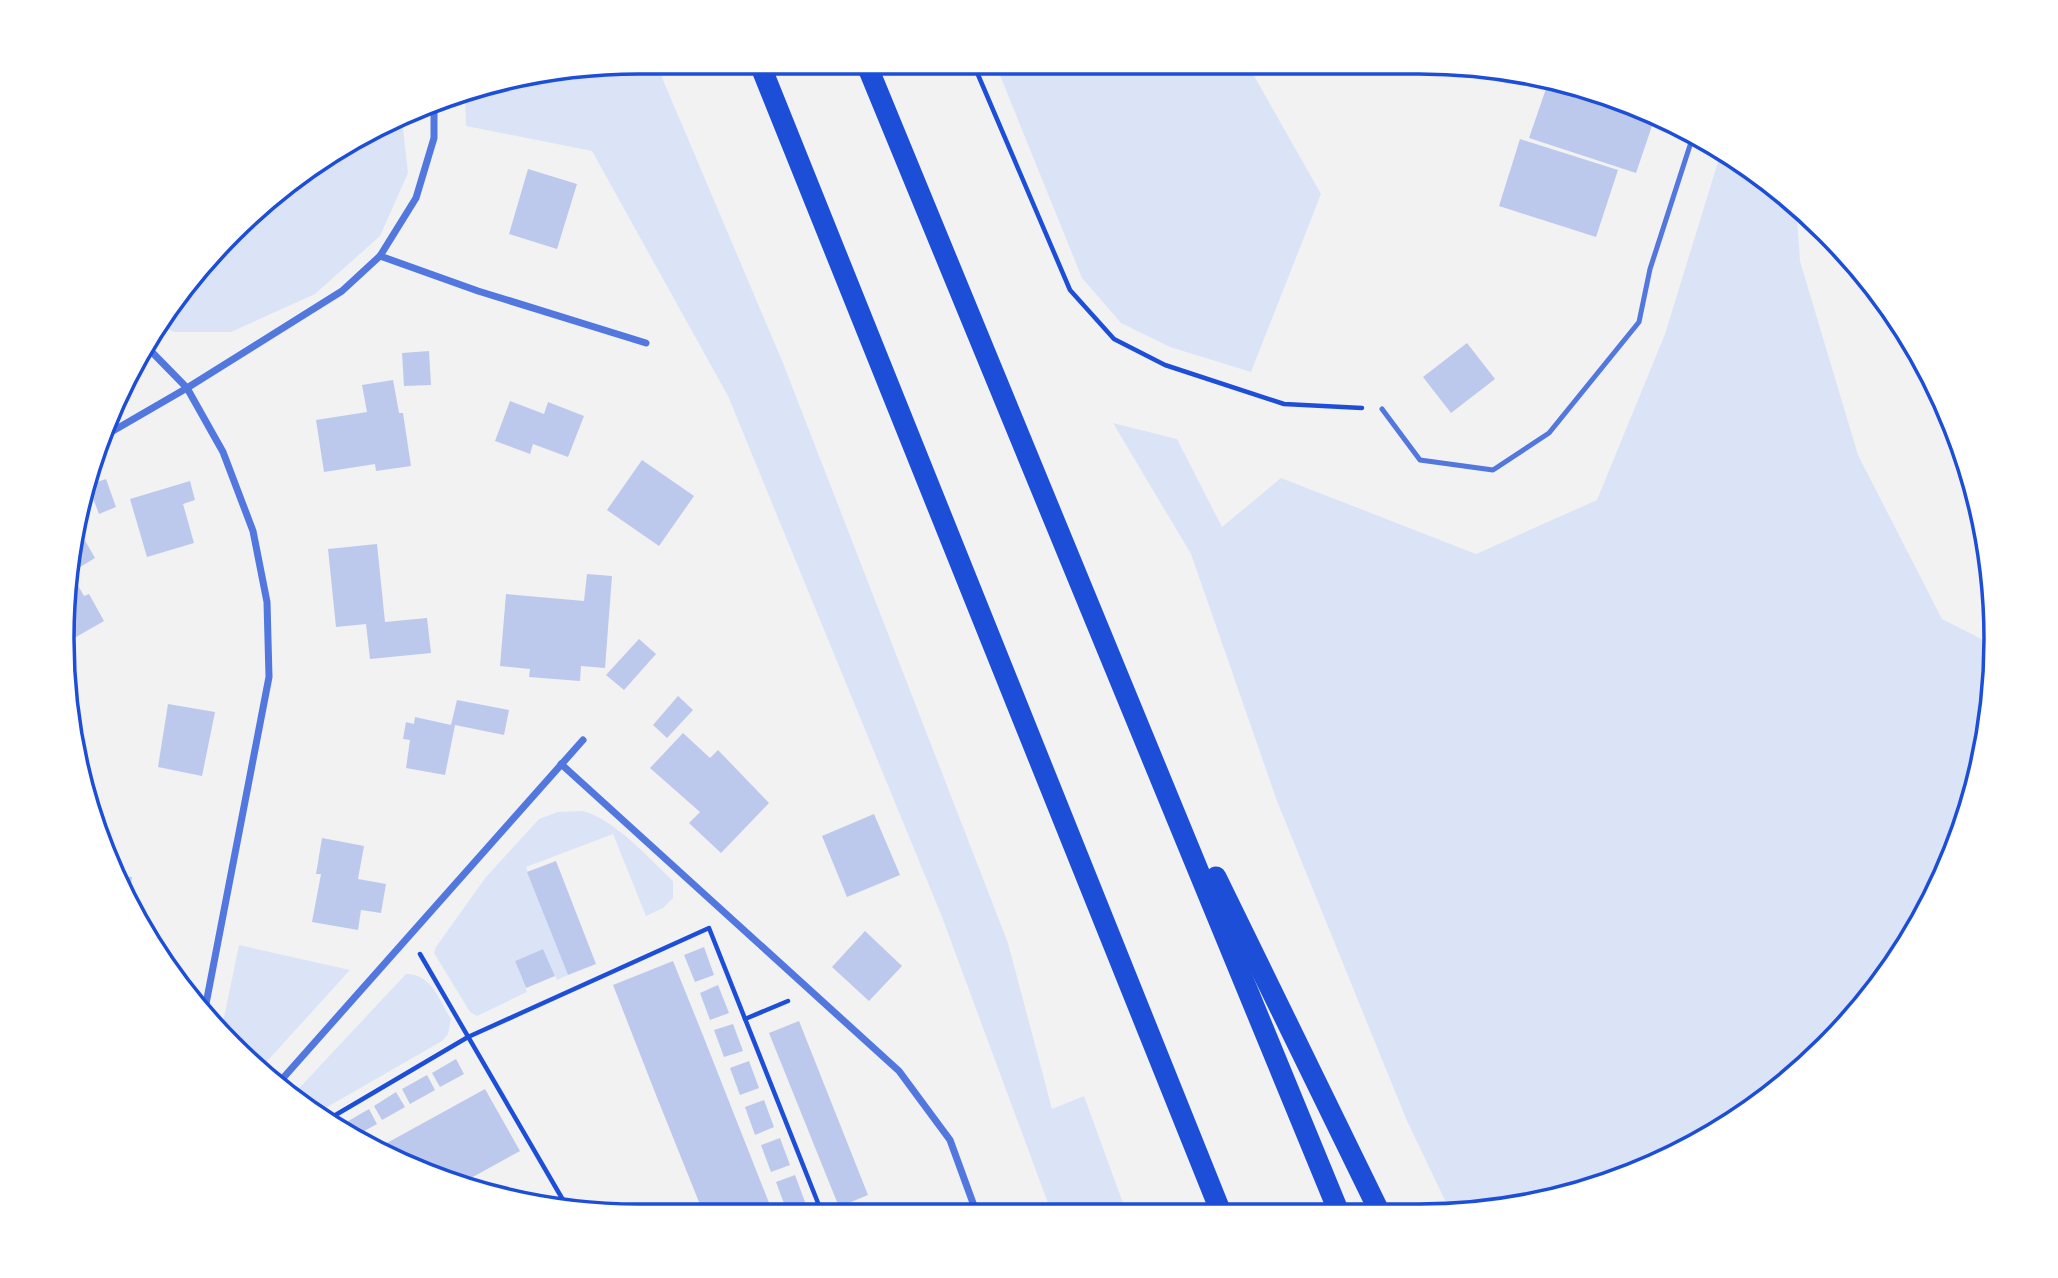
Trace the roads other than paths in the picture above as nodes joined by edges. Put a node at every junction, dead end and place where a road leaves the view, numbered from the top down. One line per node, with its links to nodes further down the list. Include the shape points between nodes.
1 (765, 74): 17 (highway)
2 (871, 74): 11 (highway)
3 (434, 113): 5 (street, via 434,138 416,198)
4 (1691, 143): 9 (lane, via 1650,269 1639,322 1549,433 1493,470 1420,460)
5 (380, 256): 6 (street); 8 (street, via 342,291)
6 (646, 343)
7 (152, 352): 8 (street)
8 (187, 388): 10 (street); 14 (street, via 223,452 253,531 267,601 270,677)
9 (1382, 409)
10 (114, 430)
11 (1131, 704): 18 (highway); 19 (highway)
12 (583, 740): 13 (street)
13 (561, 764): 15 (street); 16 (street, via 899,1071 950,1140)
14 (206, 1003)
15 (283, 1078)
16 (974, 1204)
17 (1218, 1204)
18 (1336, 1204)
19 (1376, 1204)

